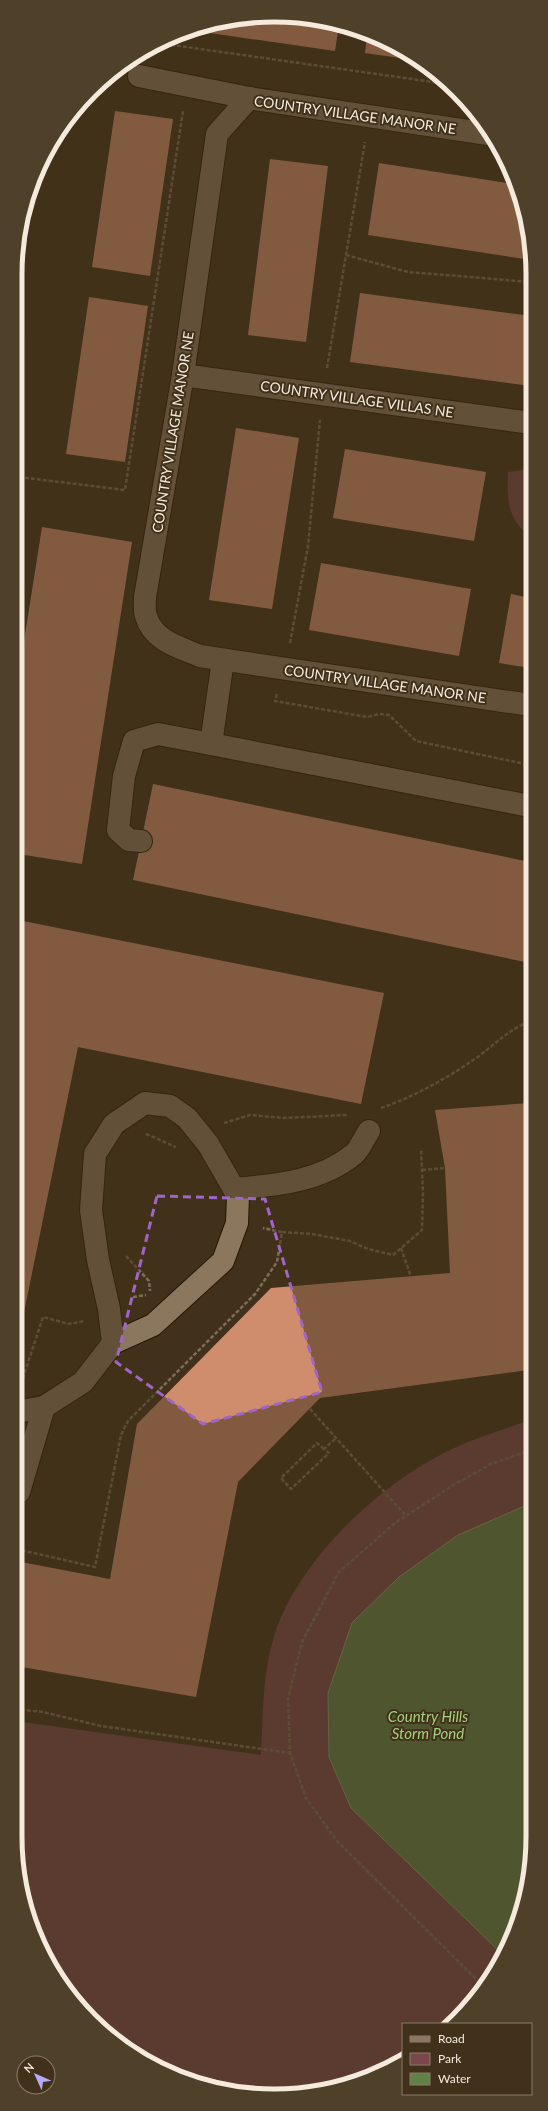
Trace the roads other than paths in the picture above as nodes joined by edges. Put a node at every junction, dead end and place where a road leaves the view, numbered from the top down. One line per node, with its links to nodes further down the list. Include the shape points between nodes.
1 (139, 76): 2 (street)
2 (249, 98): 3 (street, COUNTRY VILLAGE MANOR NE); 4 (street, COUNTRY VILLAGE MANOR NE, via 217,134)
3 (483, 133)
4 (184, 375): 5 (street, COUNTRY VILLAGE VILLAS NE); 6 (street, COUNTRY VILLAGE MANOR NE, via 145,597 146,616 153,630 164,641 200,656)
5 (526, 422)
6 (223, 660): 7 (street, COUNTRY VILLAGE MANOR NE); 8 (street)
7 (526, 704)
8 (212, 744): 9 (street); 10 (street, via 158,734 134,741 124,776 118,830 128,840)
9 (526, 805)
10 (141, 841)
11 (369, 1130): 12 (street, via 355,1153 330,1170 289,1184)
12 (234, 1189): 13 (street, via 238,1196 237,1223 223,1261 153,1325); 13 (street, via 203,1138 187,1118 170,1106 145,1103 114,1124 95,1154 91,1210)
13 (113, 1343): 14 (street, via 83,1382)
14 (44, 1407): 15 (street); 16 (street)
15 (22, 1411)
16 (22, 1482)

